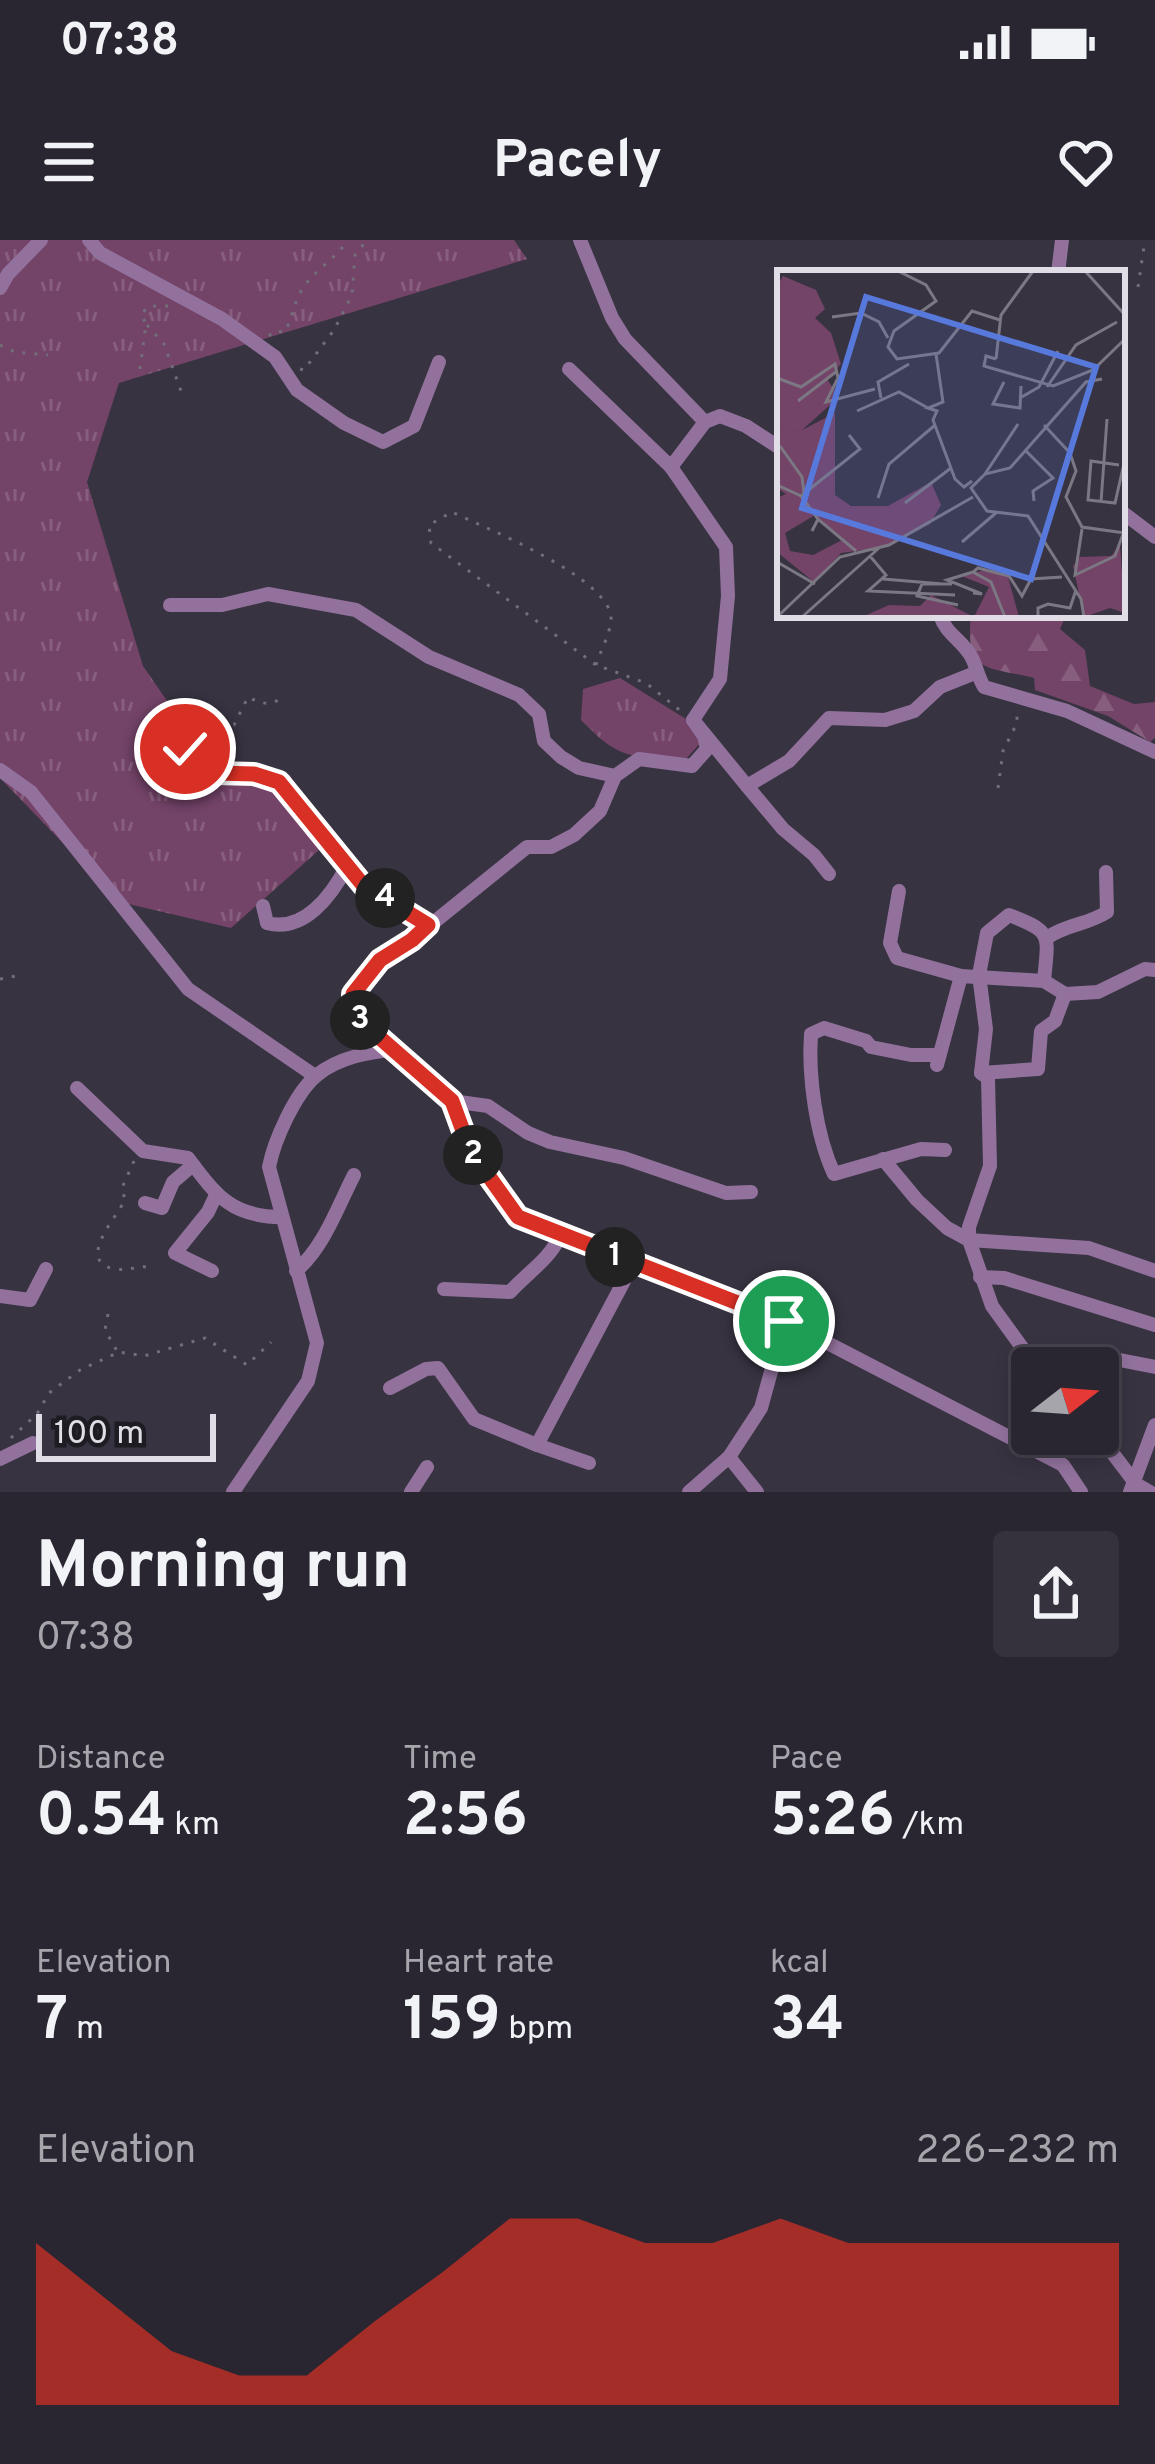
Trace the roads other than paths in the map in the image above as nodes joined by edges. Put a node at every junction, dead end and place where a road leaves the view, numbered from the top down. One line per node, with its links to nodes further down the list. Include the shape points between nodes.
1 (41, 240): 6 (street)
2 (89, 240): 7 (street, via 260,345 297,390 383,442 414,426)
3 (580, 240): 9 (street, via 625,339)
4 (1062, 240): 5 (street)
5 (1058, 270)
6 (0, 288)
7 (439, 362)
8 (569, 368): 11 (street)
9 (705, 422): 10 (street, via 720,416); 11 (street)
10 (777, 446)
11 (671, 467): 17 (street, via 726,547 720,679)
12 (1125, 514): 13 (street)
13 (1155, 537)
14 (170, 605): 21 (street, via 268,594 356,610 429,657 520,695 561,757)
15 (941, 618): 16 (street)
16 (975, 673): 18 (street, via 984,687 1067,711); 22 (street, via 885,720 829,718 789,761)
17 (693, 720): 21 (street, via 707,748 692,766 639,759); 22 (street)
18 (1155, 752)
19 (190, 753): 23 (street, via 216,773 279,782)
20 (0, 770): 37 (street, via 31,792 188,989)
21 (614, 776): 28 (street, via 600,811 574,835 551,847 526,847)
22 (747, 785): 25 (street)
23 (346, 866): 27 (street, via 302,919 267,923); 28 (street)
24 (1106, 872): 29 (street, via 1107,911)
25 (829, 874)
26 (898, 891): 32 (street, via 890,943 897,958)
27 (263, 906)
28 (428, 925): 35 (street, via 380,960 353,994 355,1016)
29 (1048, 937): 31 (street, via 1009,915 987,933); 33 (street)
30 (1155, 970): 34 (street, via 1099,992)
31 (979, 974): 32 (street); 33 (street); 36 (street)
32 (961, 976): 41 (street, via 938,1060 824,1028 811,1034 834,1174)
33 (1044, 981): 34 (street)
34 (1065, 994): 36 (street, via 1041,1031 1038,1069)
35 (397, 1049): 37 (street, via 362,1053); 39 (street)
36 (981, 1073): 49 (street, via 988,1078 990,1166)
37 (315, 1076): 47 (street, via 274,1140 269,1167)
38 (77, 1088): 42 (street, via 143,1151)
39 (452, 1101): 44 (street, via 488,1106 550,1142 726,1193); 48 (street, via 470,1150 518,1217)
40 (945, 1150): 41 (street)
41 (883, 1159): 49 (street, via 946,1228)
42 (193, 1165): 45 (street); 46 (street, via 173,1182 162,1208)
43 (354, 1174): 54 (street, via 332,1223)
44 (751, 1192)
45 (216, 1195): 47 (street, via 258,1217); 53 (street, via 175,1253)
46 (145, 1202)
47 (281, 1217): 54 (street)
48 (560, 1236): 50 (street); 56 (street, via 547,1260 510,1292)
49 (969, 1240): 52 (street, via 1089,1248); 55 (street)
50 (633, 1264): 58 (street); 66 (street)
51 (46, 1269): 57 (street, via 30,1300)
52 (1155, 1270)
53 (212, 1271)
54 (296, 1271): 73 (street, via 317,1343 308,1381)
55 (980, 1277): 59 (street); 60 (street)
56 (444, 1289)
57 (0, 1296)
58 (784, 1321): 68 (street, via 761,1408); 77 (street, via 1063,1465)
59 (1155, 1325)
60 (1022, 1347)
61 (1119, 1360): 62 (street)
62 (1155, 1367)
63 (390, 1388): 66 (street, via 438,1368 475,1420)
64 (1155, 1425): 72 (street)
65 (33, 1443): 69 (street)
66 (537, 1445): 70 (street)
67 (1112, 1455): 72 (street)
68 (729, 1457): 75 (street); 76 (street)
69 (0, 1459)
70 (589, 1463)
71 (427, 1467): 74 (street)
72 (1133, 1488): 78 (street)
73 (233, 1492)
74 (411, 1492)
75 (689, 1492)
76 (758, 1492)
77 (1081, 1492)
78 (1150, 1492)

